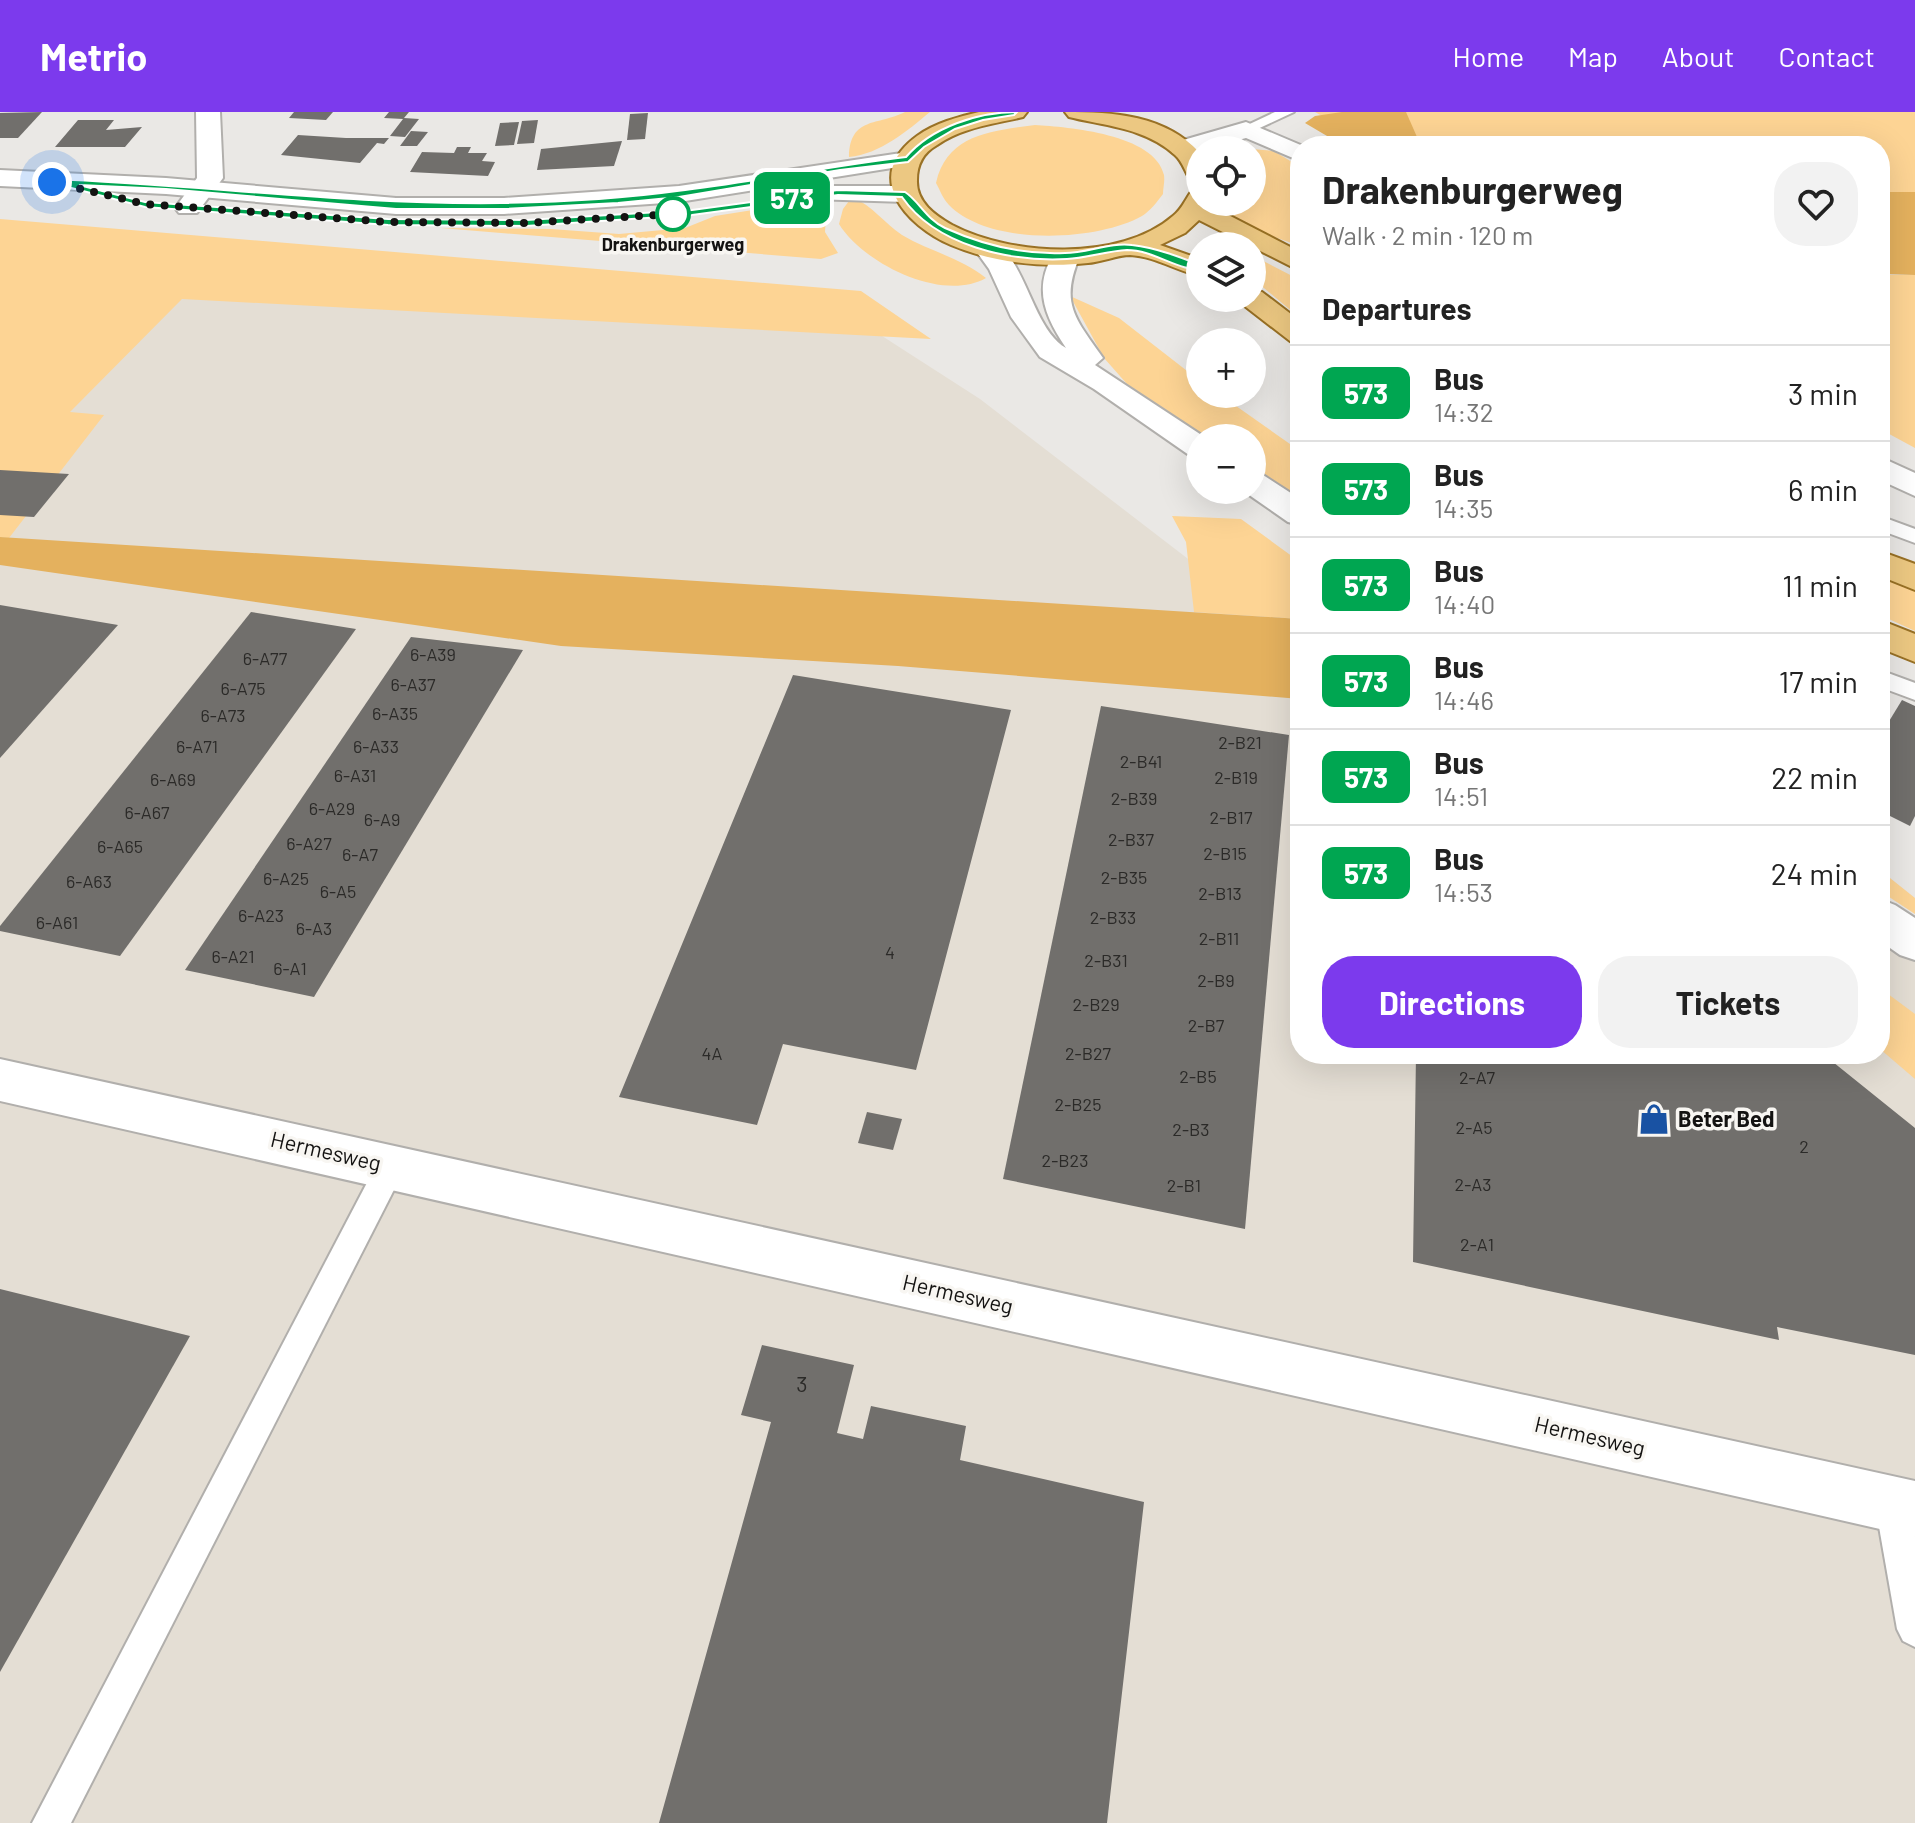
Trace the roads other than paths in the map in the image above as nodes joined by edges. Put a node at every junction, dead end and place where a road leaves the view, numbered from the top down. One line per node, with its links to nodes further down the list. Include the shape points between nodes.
1 (208, 112): 14 (street, via 210,178)
2 (1015, 112): 5 (main road)
3 (1077, 112): 8 (main road, via 1127,121)
4 (1287, 112): 7 (lane)
5 (980, 115): 6 (main road)
6 (950, 119): 11 (main road)
7 (1246, 129): 8 (street); 9 (street)
8 (1182, 148): 10 (main road)
9 (1290, 149)
10 (1186, 153)
11 (908, 159): 13 (main road, via 902,176); 14 (street, via 679,194 504,206)
12 (0, 178): 14 (street, via 52,182 145,204)
13 (905, 194): 14 (street, via 838,193 692,212 526,223 388,222); 17 (main road, via 917,212 939,228)
14 (194, 199)
15 (1186, 216): 18 (main road, via 1174,228)
16 (1220, 216): 20 (main road)
17 (986, 247): 19 (main road); 24 (street, via 1050,351)
18 (1129, 247): 19 (main road); 21 (main road)
19 (1066, 256): 24 (street, via 1052,290 1058,316)
20 (1290, 257)
21 (1186, 263)
22 (1266, 309): 23 (main road)
23 (1290, 327)
24 (1105, 383): 25 (street)
25 (1186, 438)
26 (1890, 472): 27 (street)
27 (1915, 486)
28 (1266, 491): 29 (street)
29 (1290, 507)
30 (1890, 526): 31 (lane)
31 (1915, 537)
32 (1890, 567): 33 (main road)
33 (1915, 578)
34 (1890, 638): 35 (main road)
35 (1915, 649)
36 (1890, 682): 37 (lane)
37 (1915, 692)
38 (1890, 924): 39 (street)
39 (1915, 942)
40 (0, 1080): 41 (street, Hermesweg)
41 (391, 1166): 42 (street, Hermesweg); 44 (lane)
42 (1904, 1507): 43 (lane)
43 (1915, 1629)
44 (51, 1823)

